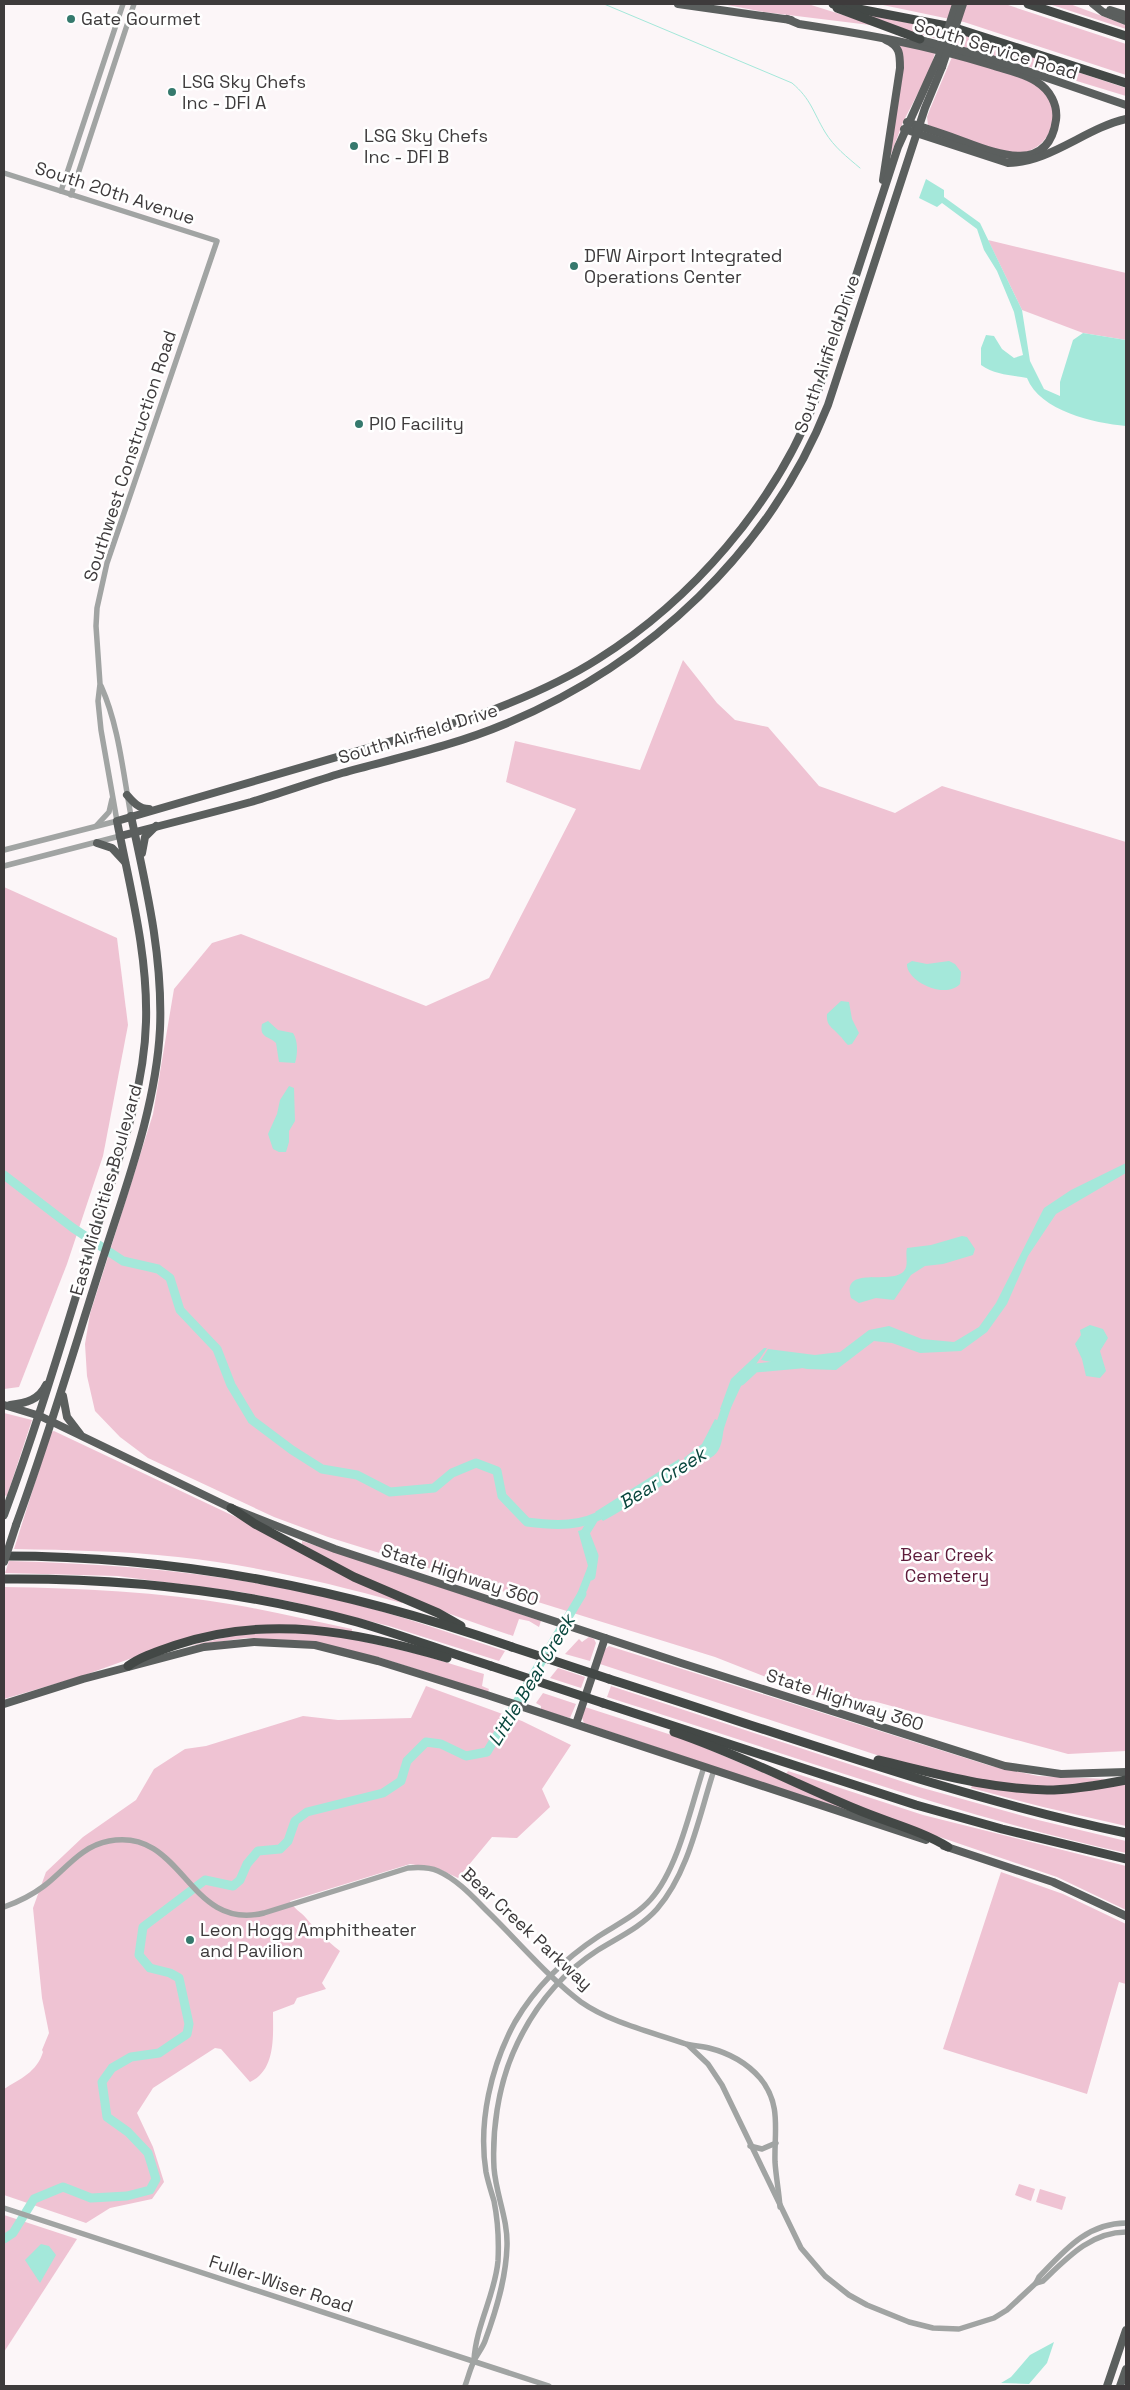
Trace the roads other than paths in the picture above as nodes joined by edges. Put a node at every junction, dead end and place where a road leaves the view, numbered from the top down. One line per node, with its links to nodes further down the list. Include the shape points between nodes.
1 (123, 4): 12 (street)
2 (134, 4): 13 (street)
3 (678, 4): 10 (main road, South Service Road)
4 (832, 4): 16 (highway, via 840,10); 19 (highway, via 952,27)
5 (956, 4): 26 (main road, South Airfield Drive, bridge, via 940,54)
6 (963, 4): 27 (main road, South Airfield Drive, bridge)
7 (1028, 4): 15 (highway)
8 (1092, 4): 9 (main road); 11 (main road)
9 (1126, 15)
10 (787, 19): 14 (main road, via 799,24); 16 (main road, South Service Road)
11 (1126, 21)
12 (117, 23): 13 (street); 17 (street)
13 (126, 26): 18 (street)
14 (874, 36): 27 (main road, via 954,54 1027,77 1047,90 1056,108 1053,132 1046,143 1021,157 1003,155); 33 (main road, via 893,43 899,50 900,68)
15 (1126, 36)
16 (920, 39): 20 (main road, South Service Road, via 983,56)
17 (98, 79): 18 (street); 23 (street)
18 (108, 82): 24 (street)
19 (1126, 84)
20 (1098, 96): 21 (main road); 22 (main road, South Service Road)
21 (1126, 100)
22 (1126, 105)
23 (86, 115): 24 (street); 28 (street)
24 (96, 119): 29 (street)
25 (1126, 119): 27 (main road, via 1018,163 1008,163)
26 (906, 125): 27 (main road); 33 (main road, South Airfield Drive)
27 (918, 129): 37 (main road, South Airfield Drive, via 819,428 791,481 740,553 668,626 606,672 556,700)
28 (73, 155): 29 (street); 31 (street)
29 (83, 158): 32 (street)
30 (4, 173): 31 (street, South 20th Avenue)
31 (61, 191): 32 (street, South 20th Avenue)
32 (71, 195): 34 (street, South 20th Avenue)
33 (878, 208): 36 (main road, South Airfield Drive, via 810,412 786,460 751,514 698,577 629,638 598,660 532,694)
34 (217, 241): 35 (street, Southwest Construction Road, via 106,563 96,626)
35 (100, 684): 38 (street, Southwest Construction Road, via 101,730); 39 (street, Southwest Construction Road, via 110,707)
36 (478, 715): 37 (main road); 40 (main road, South Airfield Drive)
37 (484, 731): 43 (main road, South Airfield Drive, via 252,802)
38 (113, 795): 42 (street, Southwest Construction Road); 44 (street, via 105,819)
39 (127, 795): 40 (main road, via 144,809); 41 (street, Southwest Construction Road)
40 (156, 809): 41 (main road, South Airfield Drive)
41 (131, 816): 42 (main road, South Airfield Drive); 45 (main road, East Mid Cities Boulevard)
42 (117, 821): 44 (street); 46 (main road, East Mid Cities Boulevard)
43 (156, 826): 45 (main road, South Airfield Drive); 51 (main road, via 142,844)
44 (94, 827): 48 (street)
45 (134, 832): 46 (main road, South Airfield Drive); 51 (main road, East Mid Cities Boulevard)
46 (120, 836): 47 (street); 50 (main road, East Mid Cities Boulevard)
47 (97, 843): 49 (street); 50 (main road, via 112,848)
48 (4, 850)
49 (4, 866)
50 (127, 867): 52 (main road, East Mid Cities Boulevard, via 144,961 145,1042 135,1099)
51 (142, 867): 53 (main road, East Mid Cities Boulevard, via 158,957 160,1026 154,1083)
52 (58, 1358): 54 (main road, via 41,1394 23,1403); 55 (main road, East Mid Cities Boulevard)
53 (64, 1383): 56 (main road, East Mid Cities Boulevard); 57 (main road, via 64,1409)
54 (5, 1405): 55 (main road, State Highway 360)
55 (40, 1416): 56 (main road, State Highway 360); 59 (main road, East Mid Cities Boulevard)
56 (52, 1422): 57 (main road, State Highway 360); 61 (main road, East Mid Cities Boulevard, bridge)
57 (82, 1435): 58 (main road, State Highway 360)
58 (231, 1508): 63 (highway, via 354,1577 438,1613); 64 (main road, State Highway 360, via 336,1549)
59 (4, 1515)
60 (4, 1556): 63 (highway, via 132,1561 242,1575 353,1598)
61 (4, 1562)
62 (4, 1579): 65 (highway, via 117,1583 229,1596 358,1623)
63 (474, 1634): 70 (highway, bridge)
64 (605, 1638): 69 (main road); 73 (main road, State Highway 360, via 1005,1766 1061,1774)
65 (469, 1659): 66 (highway, via 454,1660 352,1634 266,1628 187,1642 139,1658); 68 (highway, bridge)
66 (128, 1666): 67 (main road); 69 (main road, via 204,1646 298,1643 370,1658)
67 (4, 1704)
68 (628, 1711): 76 (highway, via 646,1723 726,1752 856,1809 936,1839); 77 (highway, via 916,1805)
69 (576, 1724): 71 (main road)
70 (860, 1760): 74 (highway, via 878,1760 950,1778 1023,1789 1069,1789); 75 (highway, via 969,1794)
71 (704, 1767): 72 (main road); 80 (street, via 665,1880 637,1912)
72 (714, 1770): 76 (main road); 81 (street, via 671,1890 647,1919)
73 (1126, 1772)
74 (1126, 1780)
75 (1126, 1833)
76 (948, 1847): 79 (main road, via 1053,1882)
77 (1126, 1860)
78 (4, 1907): 82 (street, Bear Creek Parkway, via 45,1885 86,1850 108,1841 144,1844 164,1855 198,1894 216,1908 253,1916 408,1868 430,1869 456,1882)
79 (1126, 1916)
80 (597, 1938): 81 (street); 82 (street)
81 (603, 1947): 83 (street)
82 (551, 1974): 83 (street, Bear Creek Parkway); 90 (street, via 516,2021 494,2072 484,2146)
83 (559, 1982): 84 (street, Bear Creek Parkway, via 581,2002 601,2014); 91 (street, via 528,2023 503,2082 496,2118 494,2169)
84 (688, 2045): 85 (street, Bear Creek Parkway, via 708,2047 741,2060 761,2080 774,2109); 86 (street, Bear Creek Parkway, via 708,2064 722,2085)
85 (776, 2143): 86 (street, via 762,2149); 87 (street, Bear Creek Parkway)
86 (750, 2146): 87 (street, Bear Creek Parkway)
87 (780, 2207): 93 (street, Bear Creek Parkway, via 800,2248 835,2285 866,2305 909,2322 959,2329 980,2324 1007,2310)
88 (4, 2208): 95 (street, Fuller-Wiser Road)
89 (1126, 2223): 93 (street, Bear Creek Parkway, via 1104,2226 1083,2234)
90 (498, 2227): 91 (street); 95 (street, via 496,2274 475,2340)
91 (507, 2227): 95 (street, via 503,2282 484,2343)
92 (1126, 2232): 93 (street, Bear Creek Parkway, via 1106,2234 1091,2240 1043,2281)
93 (1036, 2283)
94 (1126, 2330): 99 (main road)
95 (473, 2362): 97 (street); 98 (street, Fuller-Wiser Road)
96 (1126, 2369): 100 (main road)
97 (465, 2386)
98 (549, 2386)
99 (1107, 2386)
100 (1120, 2386)

